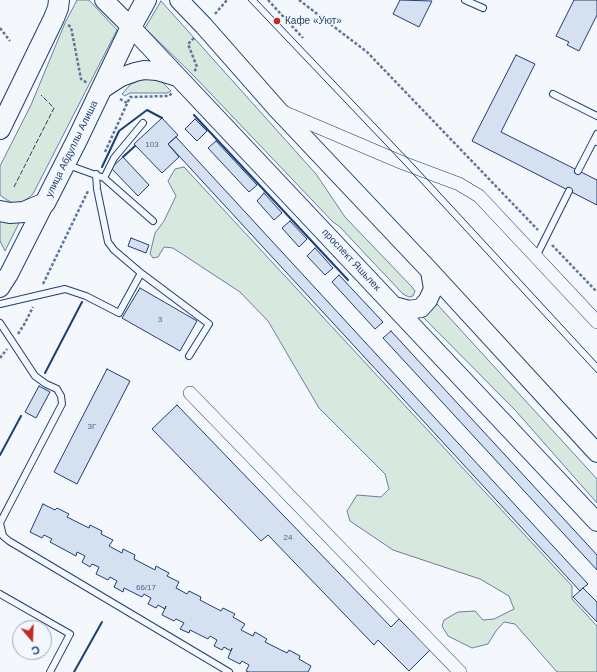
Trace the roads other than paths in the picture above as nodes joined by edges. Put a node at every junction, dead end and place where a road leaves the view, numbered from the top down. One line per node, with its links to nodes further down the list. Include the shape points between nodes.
1 (104, 0): 7 (main road, проспект Яшьлек)
2 (179, 0): 12 (main road)
3 (465, 0): 6 (lane)
4 (143, 4): 7 (main road, улица Абдуллы Алиша)
5 (61, 8): 14 (main road)
6 (483, 8)
7 (131, 27): 8 (main road, проспект Яшьлек); 9 (main road, улица Абдуллы Алиша)
8 (180, 82): 9 (main road, via 157,71 144,70); 31 (main road, проспект Яшьлек)
9 (95, 87): 18 (main road, улица Абдуллы Алиша)
10 (553, 94): 13 (lane)
11 (597, 106): 13 (lane)
12 (277, 109): 26 (street, via 395,160 459,184 480,196); 27 (main road)
13 (595, 115)
14 (1, 122)
15 (143, 123): 21 (lane, via 114,158)
16 (597, 134): 17 (lane)
17 (595, 141): 19 (lane)
18 (66, 164): 20 (lane); 23 (main road, улица Абдуллы Алиша)
19 (578, 171)
20 (96, 174): 21 (lane); 28 (lane, via 108,242)
21 (104, 178): 25 (lane)
22 (569, 190): 26 (lane)
23 (45, 203): 24 (main road, via 24,212); 29 (main road, улица Абдуллы Алиша)
24 (0, 211)
25 (153, 221)
26 (536, 257): 32 (street)
27 (430, 271): 31 (main road, via 432,289 428,300 421,308 409,310); 36 (main road)
28 (141, 273): 30 (lane, via 119,313 66,289); 34 (lane, via 208,324)
29 (0, 288)
30 (0, 304)
31 (394, 306): 37 (main road, проспект Яшьлек)
32 (597, 322)
33 (0, 323): 40 (lane, via 35,376 57,389 62,404 0,523 3,536)
34 (190, 356)
35 (190, 393): 41 (street)
36 (597, 453)
37 (597, 522)
38 (0, 594): 39 (lane, via 70,634)
39 (50, 672)
40 (229, 672)
41 (460, 672)

